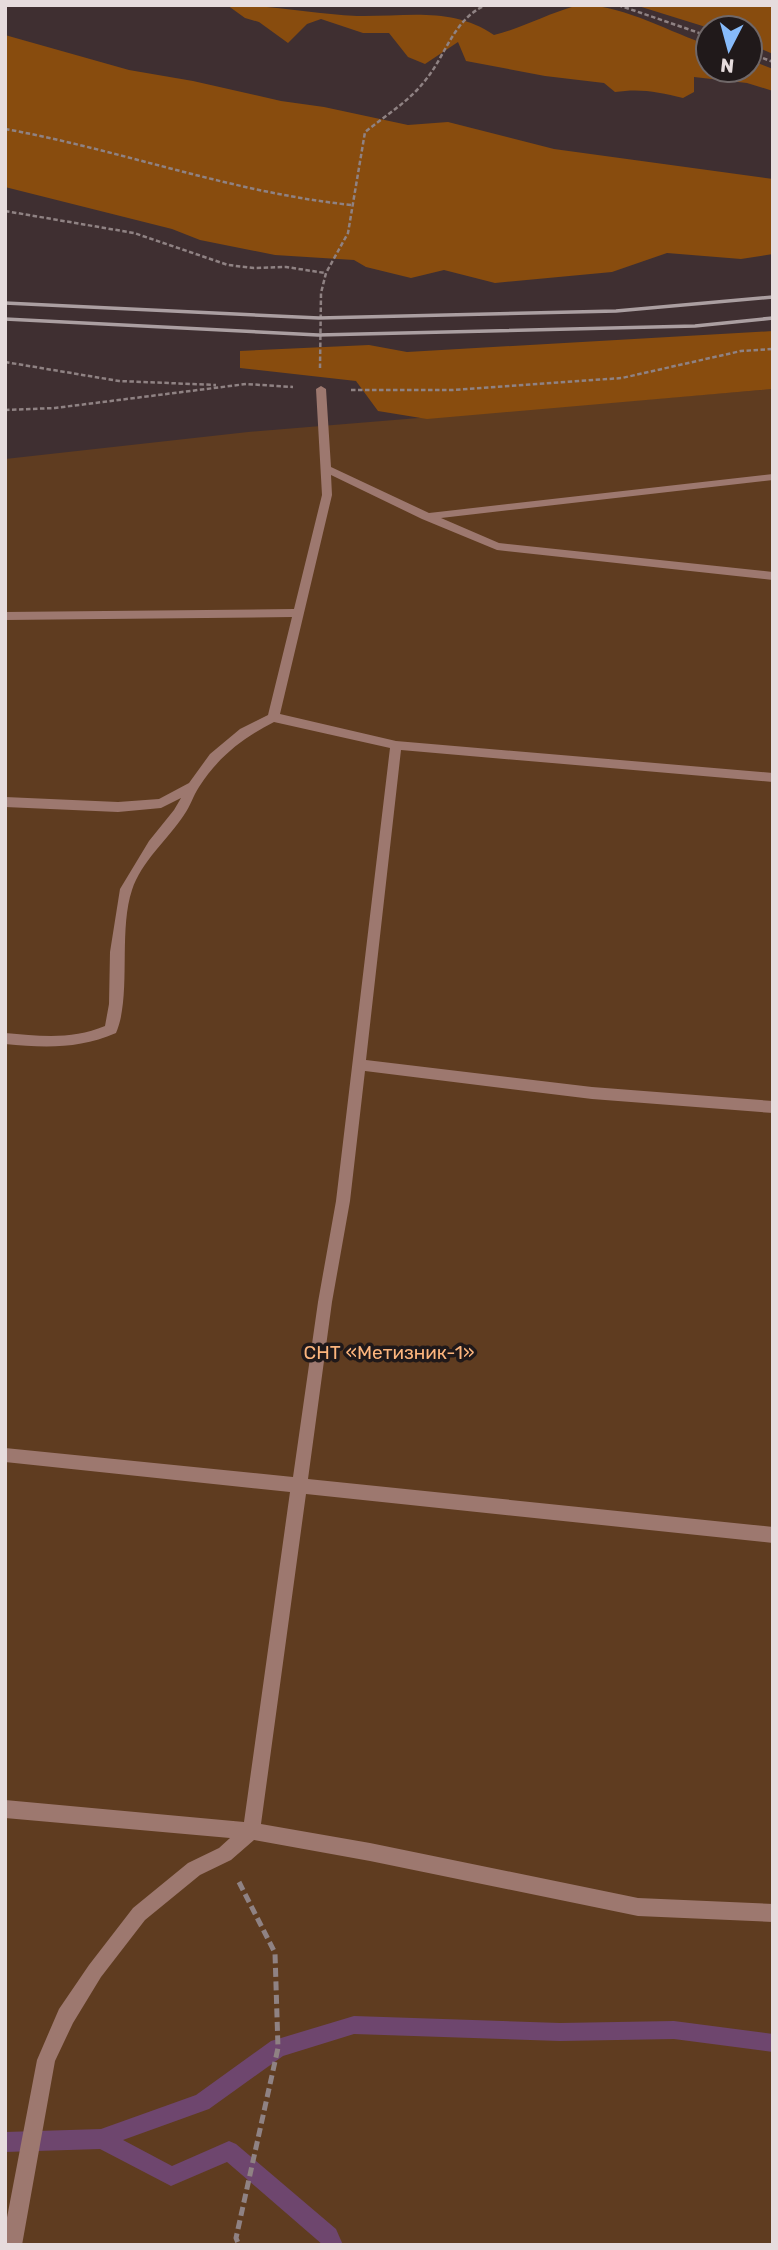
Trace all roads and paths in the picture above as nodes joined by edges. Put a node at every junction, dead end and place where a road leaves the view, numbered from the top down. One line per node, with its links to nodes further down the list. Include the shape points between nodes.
1 (485, 5): 5 (path, via 459,22 449,47 424,83 365,132)
2 (618, 5): 3 (path)
3 (694, 31)
4 (5, 129): 5 (path, via 66,140 258,191)
5 (353, 205): 7 (path, via 348,233)
6 (5, 211): 7 (path, via 134,233 228,265)
7 (326, 273): 11 (path, via 318,335)
8 (773, 349): 11 (path, via 741,351 622,378 453,390)
9 (5, 362): 10 (path, via 119,381)
10 (228, 386): 11 (path); 12 (path)
11 (321, 389): 13 (lane)
12 (5, 410)
13 (325, 468): 15 (lane); 17 (lane, via 327,495)
14 (773, 477): 15 (lane)
15 (426, 516): 16 (lane, via 497,546)
16 (773, 576)
17 (298, 613): 18 (lane); 19 (lane)
18 (5, 616)
19 (273, 717): 20 (lane); 22 (lane, via 215,757)
20 (396, 746): 21 (lane); 25 (lane)
21 (773, 778)
22 (193, 786): 23 (lane, via 161,803 129,806); 24 (lane, via 127,890 111,1029 88,1041)
23 (5, 802)
24 (5, 1038)
25 (359, 1065): 26 (lane, via 592,1093); 28 (lane, via 343,1202)
26 (773, 1107)
27 (5, 1455): 28 (lane)
28 (299, 1484): 29 (lane); 31 (lane)
29 (773, 1535)
30 (5, 1809): 31 (lane)
31 (251, 1831): 32 (lane); 33 (lane, via 638,1907)
32 (225, 1854): 34 (lane, via 194,1869 138,1914 66,2016 46,2060); 35 (path, via 275,1954 278,2048 236,2238)
33 (773, 1913)
34 (12, 2245)
35 (239, 2245)

